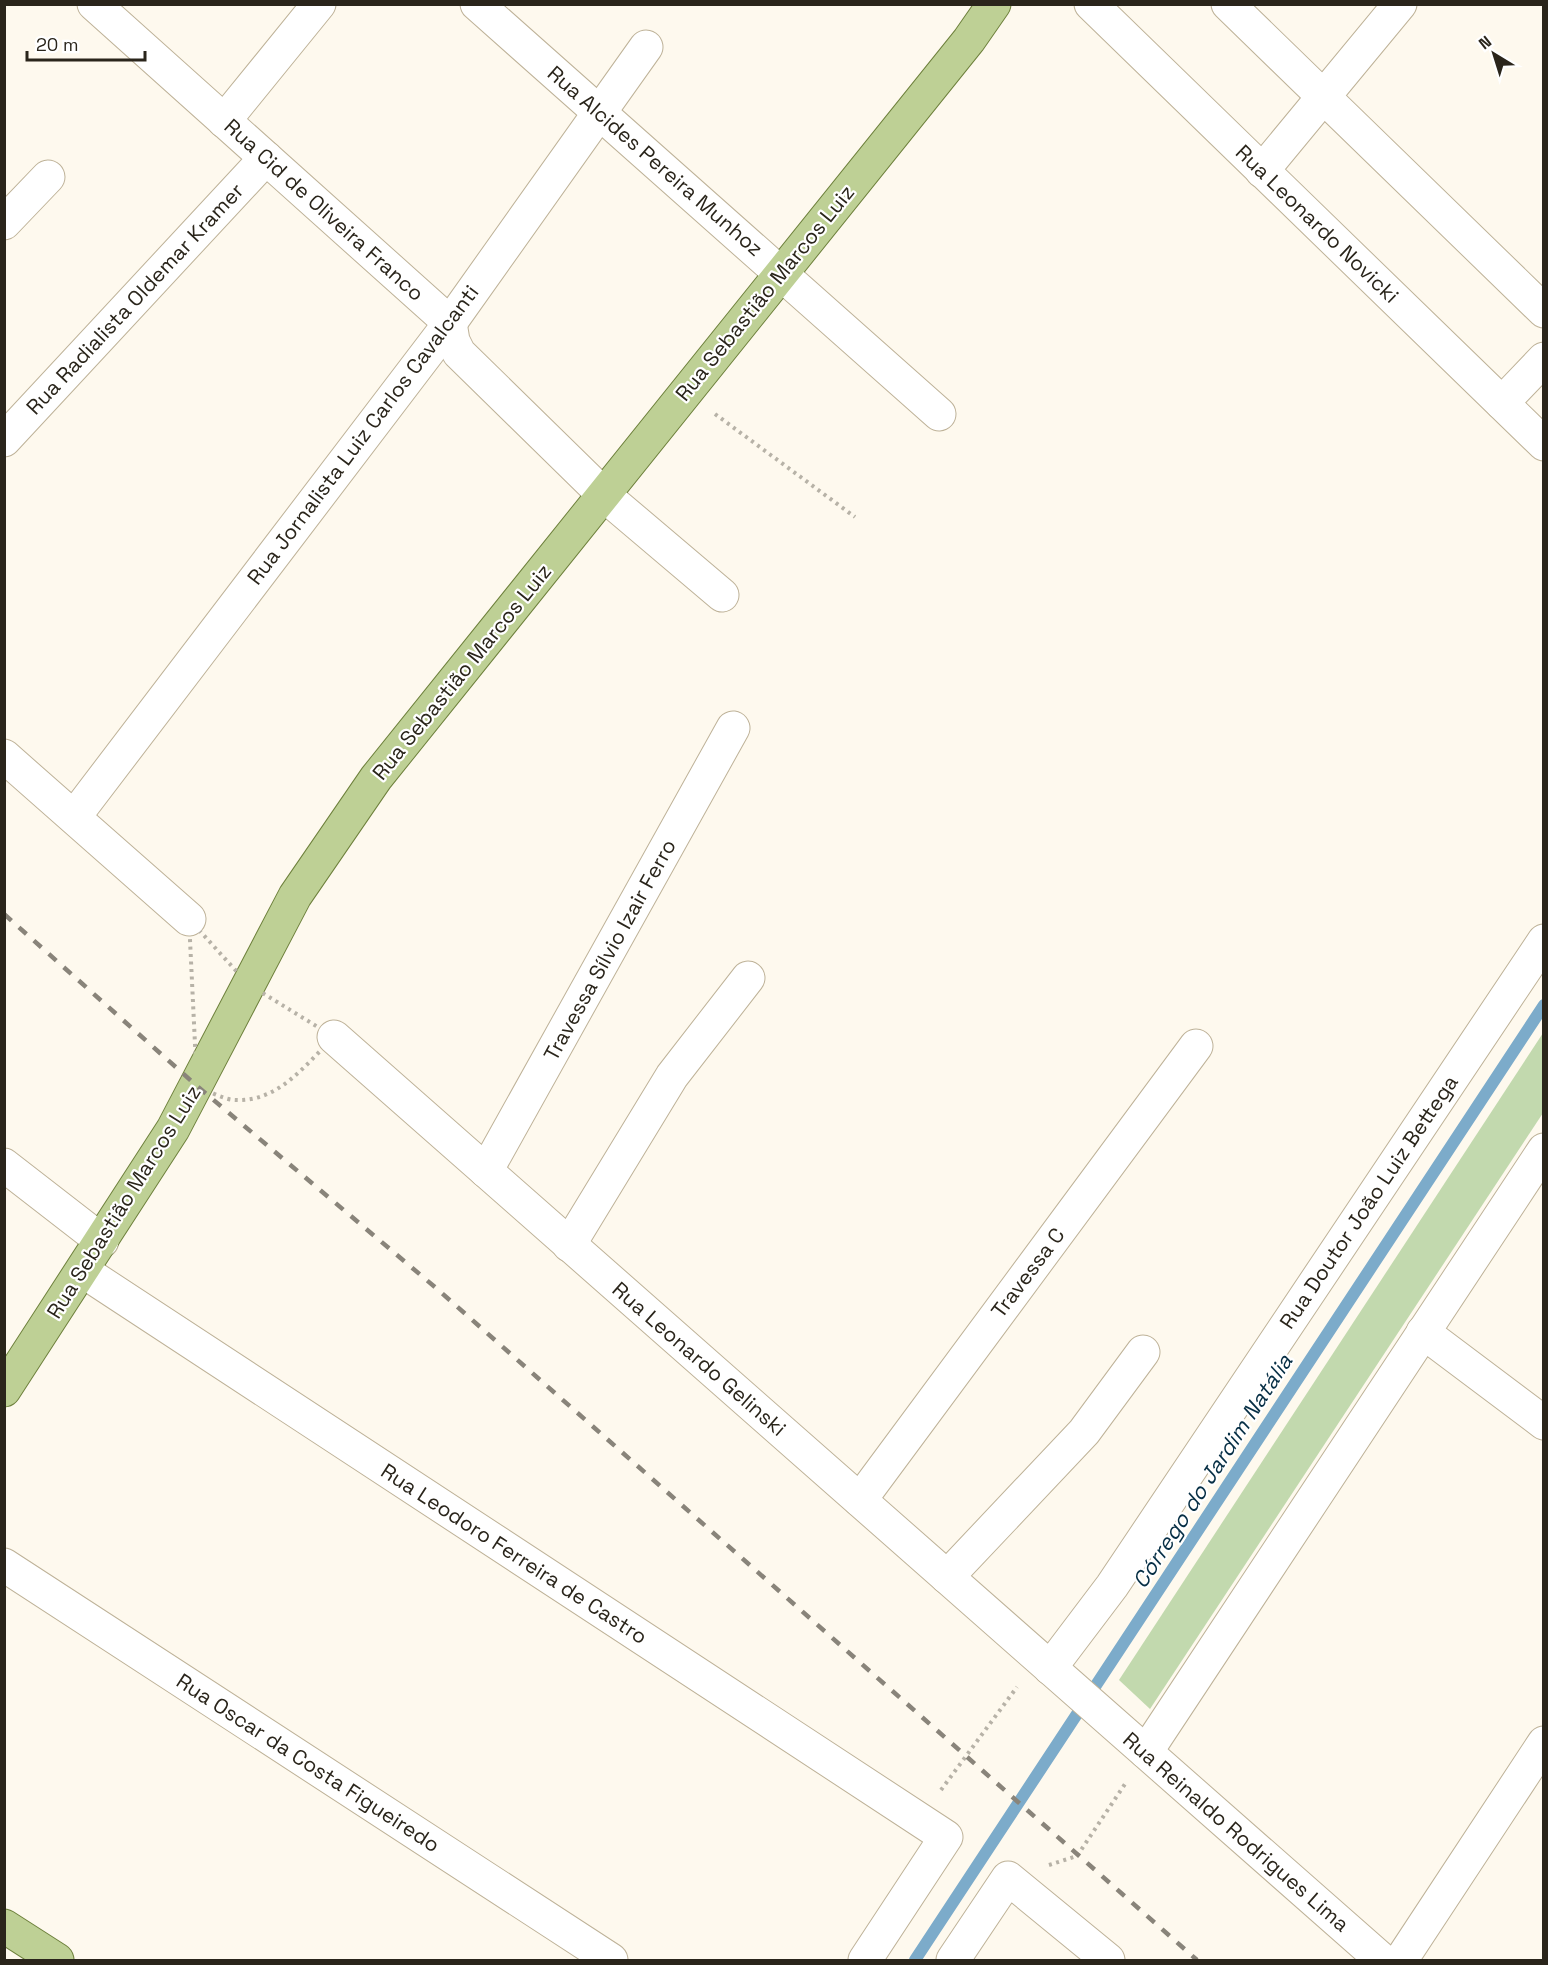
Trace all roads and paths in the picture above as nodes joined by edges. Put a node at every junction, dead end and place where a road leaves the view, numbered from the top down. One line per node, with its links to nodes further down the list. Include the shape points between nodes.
1 (94, 4): 11 (street, Rua Cid de Oliveira Franco)
2 (319, 4): 11 (street)
3 (477, 4): 10 (street, Rua Alcides Pereira Munhoz)
4 (994, 4): 16 (main road, Rua Sebastião Marcos Luiz)
5 (1091, 4): 13 (street, Rua Leonardo Novicki)
6 (1228, 4): 9 (street)
7 (1400, 4): 9 (street)
8 (646, 47): 10 (street, Rua Jornalista Luiz Carlos Cavalcanti)
9 (1324, 97): 13 (street); 17 (street)
10 (598, 111): 16 (street, Rua Alcides Pereira Munhoz); 18 (street, Rua Jornalista Luiz Carlos Cavalcanti)
11 (224, 121): 12 (street, Rua Cid de Oliveira Franco)
12 (266, 158): 18 (street, Rua Cid de Oliveira Franco); 23 (street, Rua Radialista Oldemar Kramer)
13 (1262, 171): 21 (street, Rua Leonardo Novicki)
14 (48, 177): 15 (street)
15 (4, 223)
16 (781, 272): 20 (main road, Rua Sebastião Marcos Luiz); 22 (street, Rua Alcides Pereira Munhoz)
17 (1544, 310)
18 (450, 323): 25 (street, via 459,353); 30 (street, Rua Jornalista Luiz Carlos Cavalcanti)
19 (1544, 359): 21 (street)
20 (686, 392): 25 (main road, Rua Sebastião Marcos Luiz); 26 (path)
21 (1502, 403): 24 (street, Rua Leonardo Novicki)
22 (939, 414)
23 (4, 440)
24 (1544, 444)
25 (604, 495): 27 (street); 36 (main road, Rua Sebastião Marcos Luiz, via 376,778 331,840 273,936)
26 (855, 517)
27 (723, 595)
28 (733, 728): 39 (street, Travessa Sílvio Izair Ferro)
29 (4, 756): 30 (street)
30 (74, 818): 31 (street)
31 (189, 919): 36 (path)
32 (1544, 941): 50 (street, Rua Doutor João Luiz Bettega, via 1112,1586)
33 (748, 978): 41 (street, via 672,1076)
34 (334, 1037): 36 (path, via 284,1086 261,1098 234,1101); 39 (street, Rua Leonardo Gelinski)
35 (1197, 1046): 47 (street, Travessa C)
36 (197, 1086): 40 (main road, Rua Sebastião Marcos Luiz)
37 (1544, 1150): 43 (street)
38 (4, 1165): 40 (street)
39 (486, 1171): 41 (street, Rua Leonardo Gelinski)
40 (102, 1241): 42 (main road, Rua Sebastião Marcos Luiz)
41 (569, 1245): 47 (street, Rua Leonardo Gelinski)
42 (82, 1271): 45 (main road, Rua Sebastião Marcos Luiz); 53 (street, Rua Leodoro Ferreira de Castro)
43 (1423, 1332): 46 (street); 52 (street)
44 (1143, 1352): 49 (street, via 1084,1432)
45 (4, 1390)
46 (1544, 1423)
47 (860, 1500): 49 (street, Rua Leonardo Gelinski)
48 (4, 1565): 57 (street, Rua Oscar da Costa Figueiredo)
49 (947, 1577): 50 (street, Rua Leonardo Gelinski)
50 (1051, 1669): 52 (street, Rua Reinaldo Rodrigues Lima); 53 (path)
51 (1544, 1743): 62 (street)
52 (1146, 1752): 54 (path, via 1077,1856); 61 (street, Rua Reinaldo Rodrigues Lima)
53 (933, 1828): 58 (street)
54 (1008, 1878): 59 (street); 60 (street)
55 (4, 1926): 56 (main road)
56 (57, 1960)
57 (611, 1960)
58 (865, 1960)
59 (953, 1960)
60 (1108, 1960)
61 (1382, 1960)
62 (1401, 1960)

